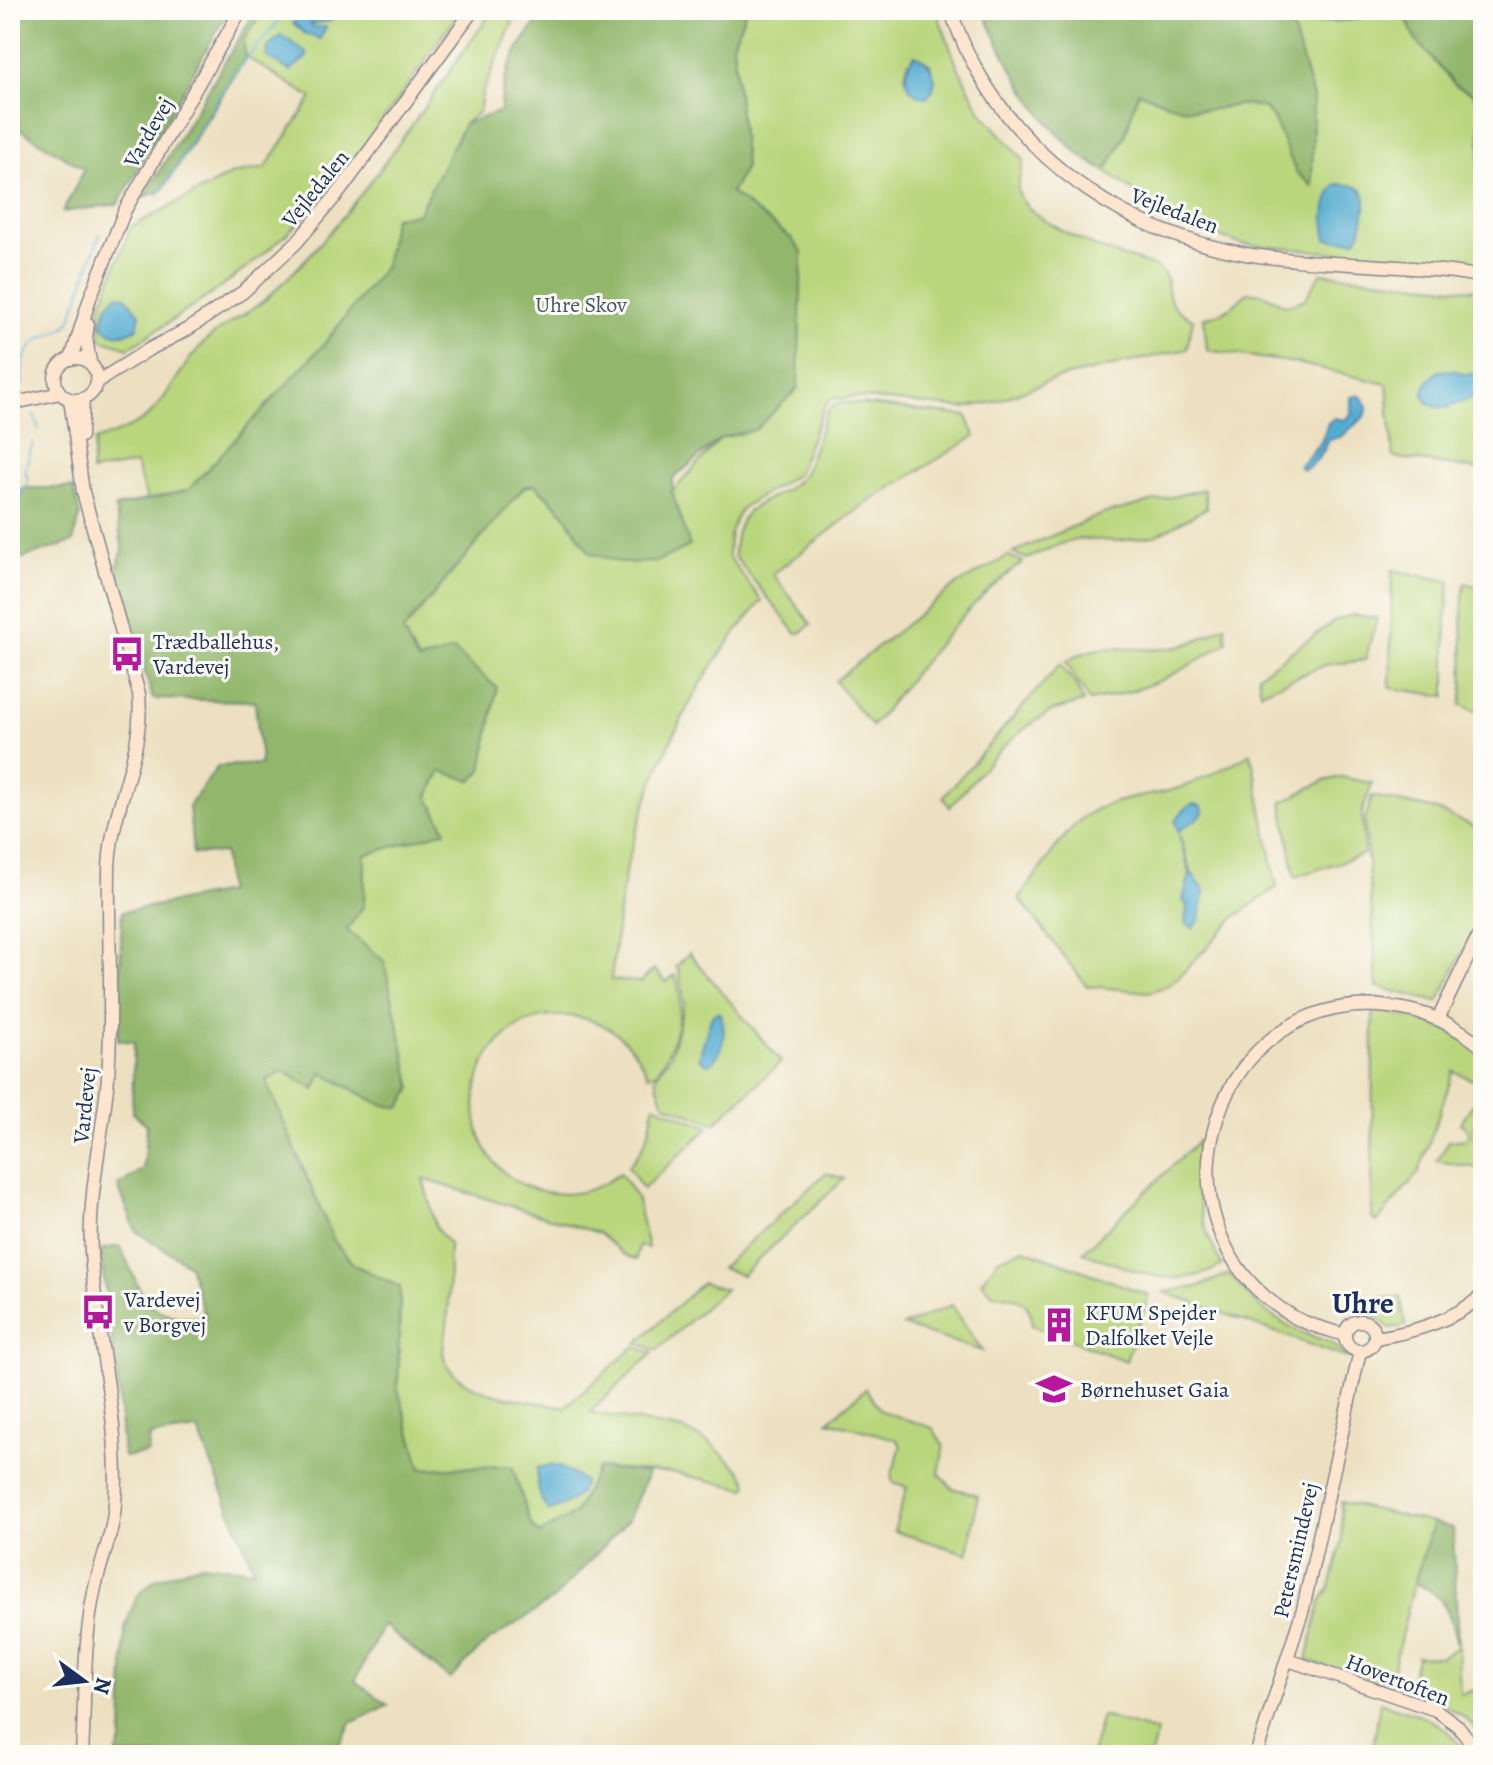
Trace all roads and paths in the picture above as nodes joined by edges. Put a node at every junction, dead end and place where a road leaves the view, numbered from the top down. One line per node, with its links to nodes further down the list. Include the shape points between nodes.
1 (241, 10): 5 (street, Vardevej, via 125,210)
2 (473, 10): 6 (street, Vejledalen, via 297,242 243,292)
3 (950, 10): 4 (street, Vejledalen, via 989,90 1040,152 1092,194 1146,225 1247,254)
4 (1483, 277)
5 (97, 278): 7 (street, Vardevej); 8 (street, Vardevej, via 86,338)
6 (148, 350): 8 (street, Vejledalen); 10 (street, Vejledalen)
7 (71, 359): 8 (street); 9 (street, via 60,365)
8 (91, 364): 10 (street)
9 (55, 377): 11 (street); 12 (street)
10 (97, 382): 11 (street, via 91,394)
11 (71, 397): 12 (street); 21 (street, Vardevej, via 94,540 141,715 115,816 109,868 108,1075 90,1228 114,1430 115,1504 94,1592)
12 (13, 403)
13 (1483, 926): 14 (street)
14 (1438, 1019): 15 (street); 17 (street, via 1369,1006 1309,1018 1250,1060 1215,1118 1208,1148 1209,1197 1235,1265 1291,1316)
15 (1483, 1048)
16 (1483, 1295): 18 (street, via 1418,1330)
17 (1345, 1335): 18 (street, via 1350,1326 1363,1322); 19 (street, via 1348,1345)
18 (1375, 1338): 19 (street, via 1370,1348)
19 (1360, 1351): 20 (street, Petersmindevej)
20 (1288, 1660): 22 (street, Petersmindevej); 23 (street, Hovertoften, via 1436,1710 1458,1726)
21 (82, 1755)
22 (1256, 1755)
23 (1480, 1755)

